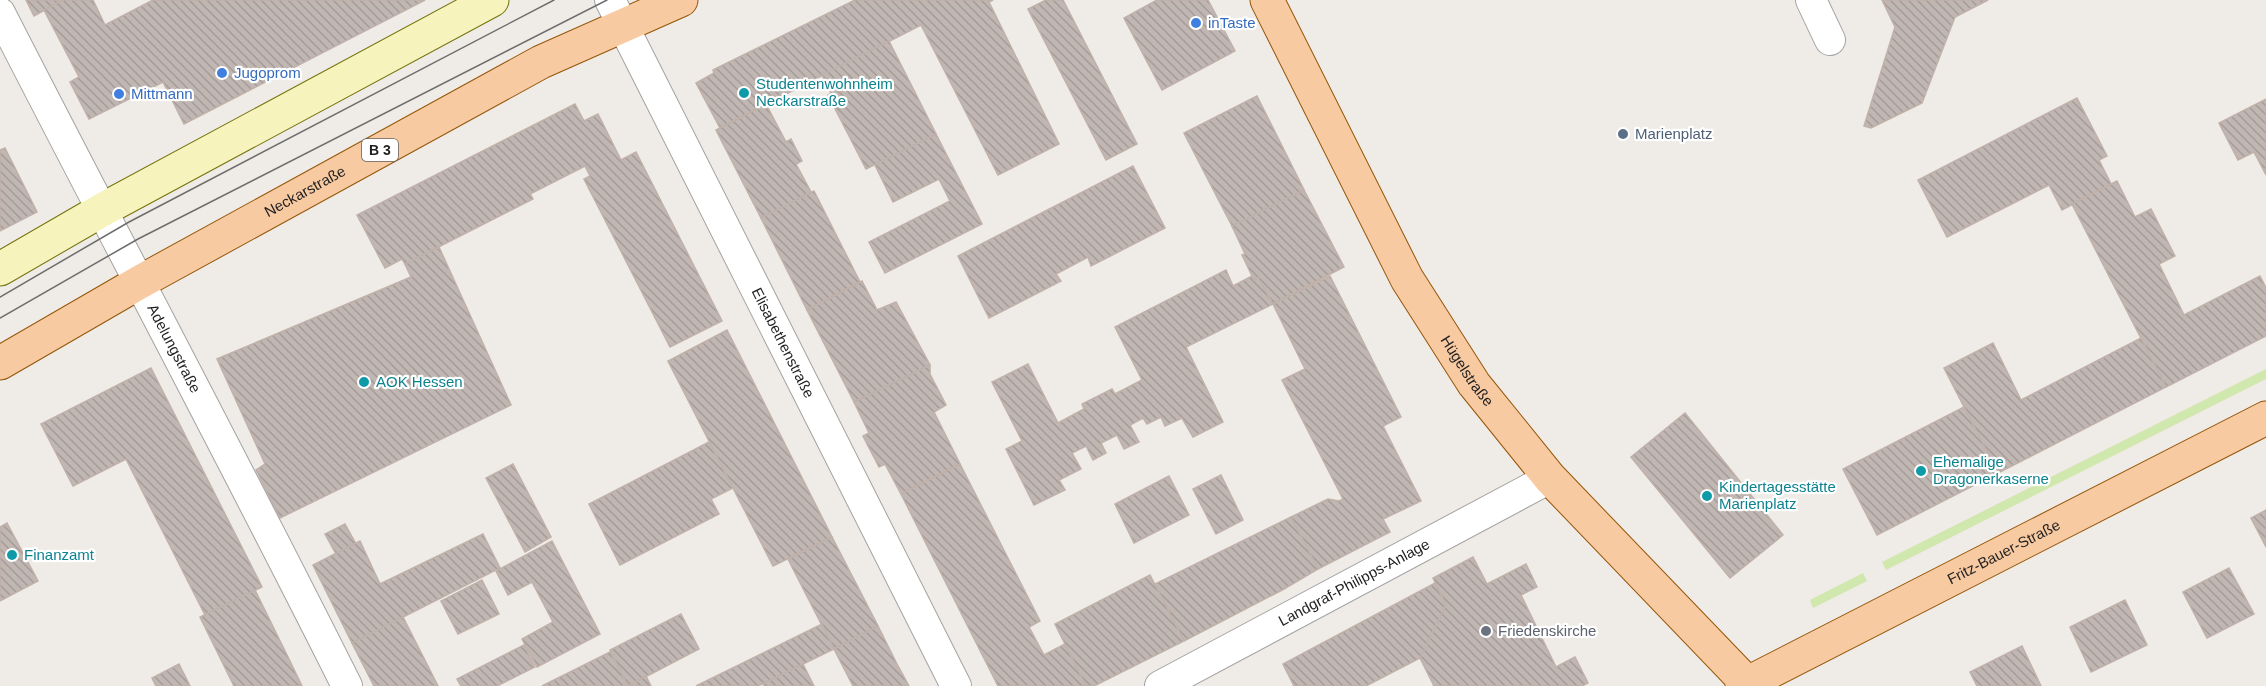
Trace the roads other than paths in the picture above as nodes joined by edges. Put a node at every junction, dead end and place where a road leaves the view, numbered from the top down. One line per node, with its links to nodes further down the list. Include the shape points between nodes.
1 (492, 0): 8 (main road)
2 (681, 0): 6 (main road, Neckarstraße / B 3)
3 (1267, 0): 13 (main road, Hügelstraße, via 1407,279 1474,384)
4 (1811, 0): 7 (street)
5 (0, 13): 8 (street, Adelungstraße)
6 (616, 13): 10 (main road, Neckarstraße / B 3, via 541,62); 16 (street, Elisabethenstraße)
7 (1830, 40)
8 (102, 210): 9 (main road); 10 (street, Adelungstraße)
9 (0, 269)
10 (140, 282): 11 (main road, Neckarstraße / B 3); 15 (street, Adelungstraße)
11 (0, 363)
12 (2266, 418): 14 (main road, Fritz-Bauer-Straße)
13 (1550, 478): 14 (main road, Hügelstraße); 17 (street, Landgraf-Philipps-Anlage)
14 (1746, 685)
15 (347, 686)
16 (956, 686)
17 (1160, 686)

